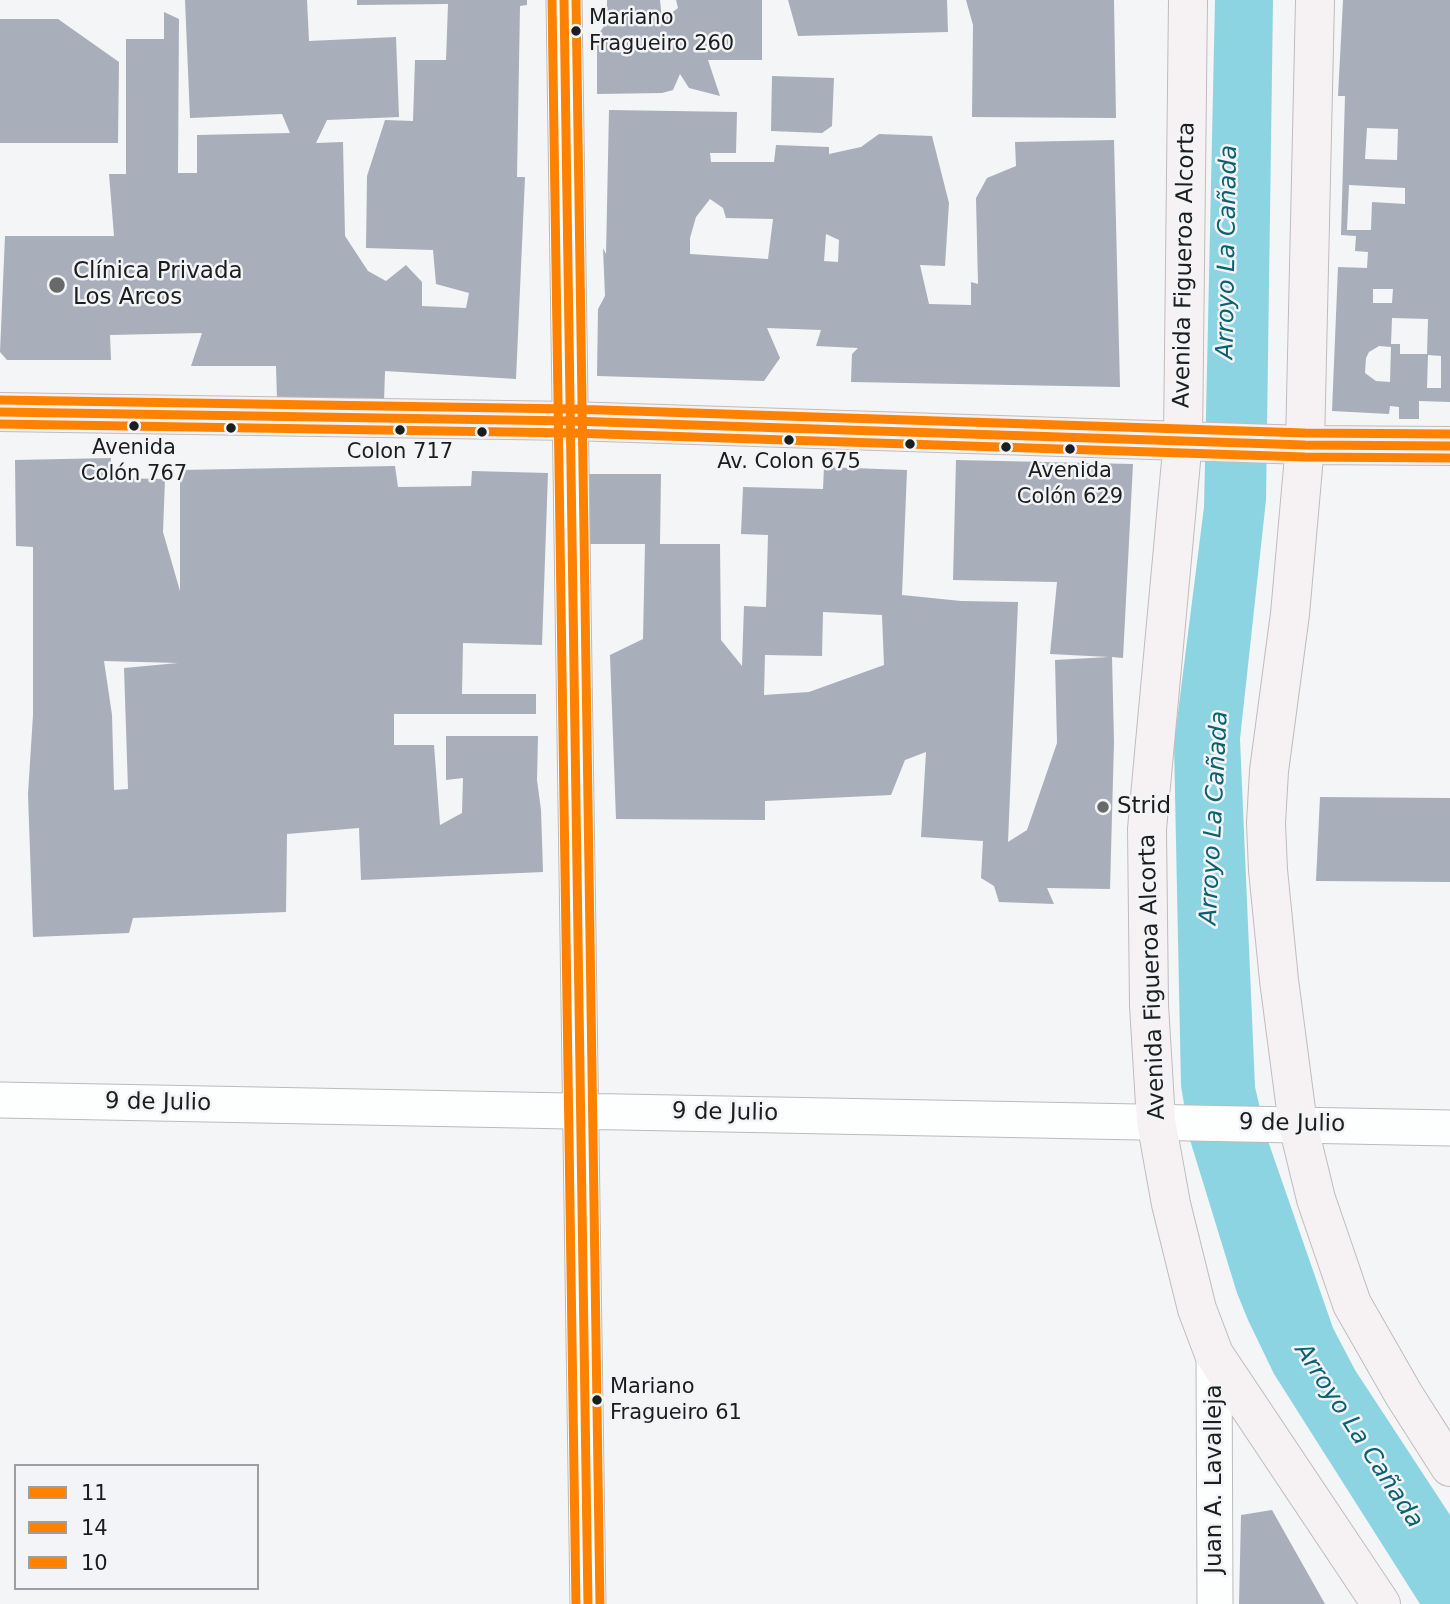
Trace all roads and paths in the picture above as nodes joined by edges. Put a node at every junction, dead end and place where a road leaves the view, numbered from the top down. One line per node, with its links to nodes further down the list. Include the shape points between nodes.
1 (565, 0): 5 (street)
2 (1188, 0): 6 (main road, Avenida Figueroa Alcorta)
3 (1315, 0): 7 (main road)
4 (0, 412): 5 (main road)
5 (571, 421): 6 (main road); 10 (street)
6 (1183, 440): 7 (main road); 11 (main road, Avenida Figueroa Alcorta, via 1147,829)
7 (1306, 445): 8 (main road); 12 (main road, via 1266,823 1279,980)
8 (1450, 446)
9 (0, 1100): 10 (street, 9 de Julio)
10 (581, 1111): 11 (street, 9 de Julio); 16 (street)
11 (1156, 1121): 12 (street, 9 de Julio); 14 (main road, Avenida Figueroa Alcorta, via 1196,1309)
12 (1298, 1125): 13 (street, 9 de Julio); 15 (main road, via 1316,1199 1352,1304)
13 (1450, 1128)
14 (1214, 1354): 17 (street, Juan A. Lavalleja); 18 (main road, Avenida Figueroa Alcorta)
15 (1450, 1467)
16 (588, 1604)
17 (1215, 1604)
18 (1381, 1604)

